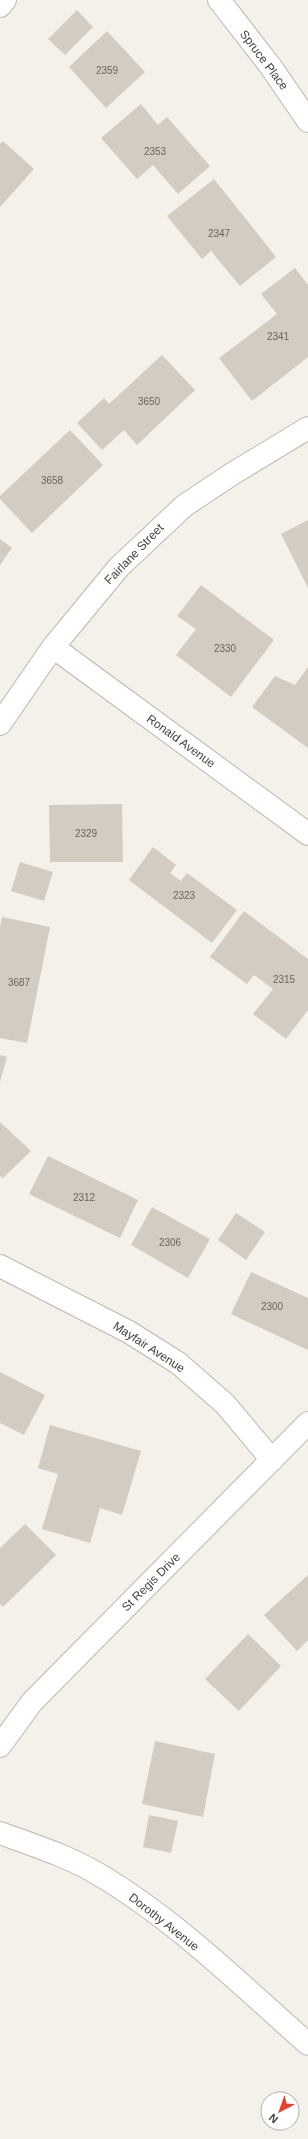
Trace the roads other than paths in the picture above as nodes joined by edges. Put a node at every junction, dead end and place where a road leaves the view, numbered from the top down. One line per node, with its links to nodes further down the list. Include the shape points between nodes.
1 (5, 0): 3 (street)
2 (219, 0): 4 (street, Spruce Place, via 272,67)
3 (0, 6)
4 (308, 120)
5 (308, 428): 6 (street, Fairlane Street, via 232,474 166,521 119,567)
6 (53, 648): 7 (street, Fairlane Street); 8 (street, Ronald Avenue)
7 (0, 724)
8 (308, 834)
9 (0, 1266): 11 (street, Mayfair Avenue, via 130,1332 178,1363 225,1404)
10 (308, 1423): 11 (street, St Regis Drive)
11 (272, 1460): 12 (street, St Regis Drive, via 32,1702)
12 (0, 1746)
13 (0, 1833): 14 (street, Dorothy Avenue, via 42,1848 97,1873 148,1906)
14 (308, 2044)

